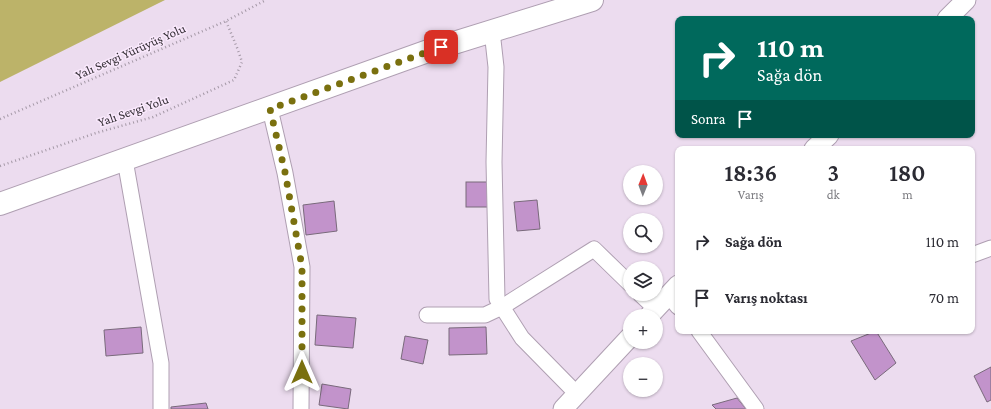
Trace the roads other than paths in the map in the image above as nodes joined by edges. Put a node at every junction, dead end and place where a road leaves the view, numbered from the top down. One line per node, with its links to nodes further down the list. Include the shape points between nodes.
1 (592, 0): 4 (main road)
2 (966, 0): 3 (street)
3 (950, 16)
4 (492, 31): 5 (main road, via 428,51); 13 (street, via 496,67 494,162 497,299)
5 (270, 109): 8 (main road); 19 (street, via 285,172 302,267)
6 (826, 138): 7 (street)
7 (817, 146)
8 (125, 160): 9 (main road); 18 (street, via 161,363)
9 (0, 204)
10 (991, 248): 11 (street)
11 (975, 254)
12 (623, 277): 13 (street, via 594,250)
13 (502, 307): 14 (street, via 485,315); 17 (street, via 522,338)
14 (427, 315)
15 (701, 334): 21 (street)
16 (623, 345): 17 (street)
17 (578, 394): 20 (street)
18 (161, 409)
19 (302, 409)
20 (563, 409)
21 (756, 409)

